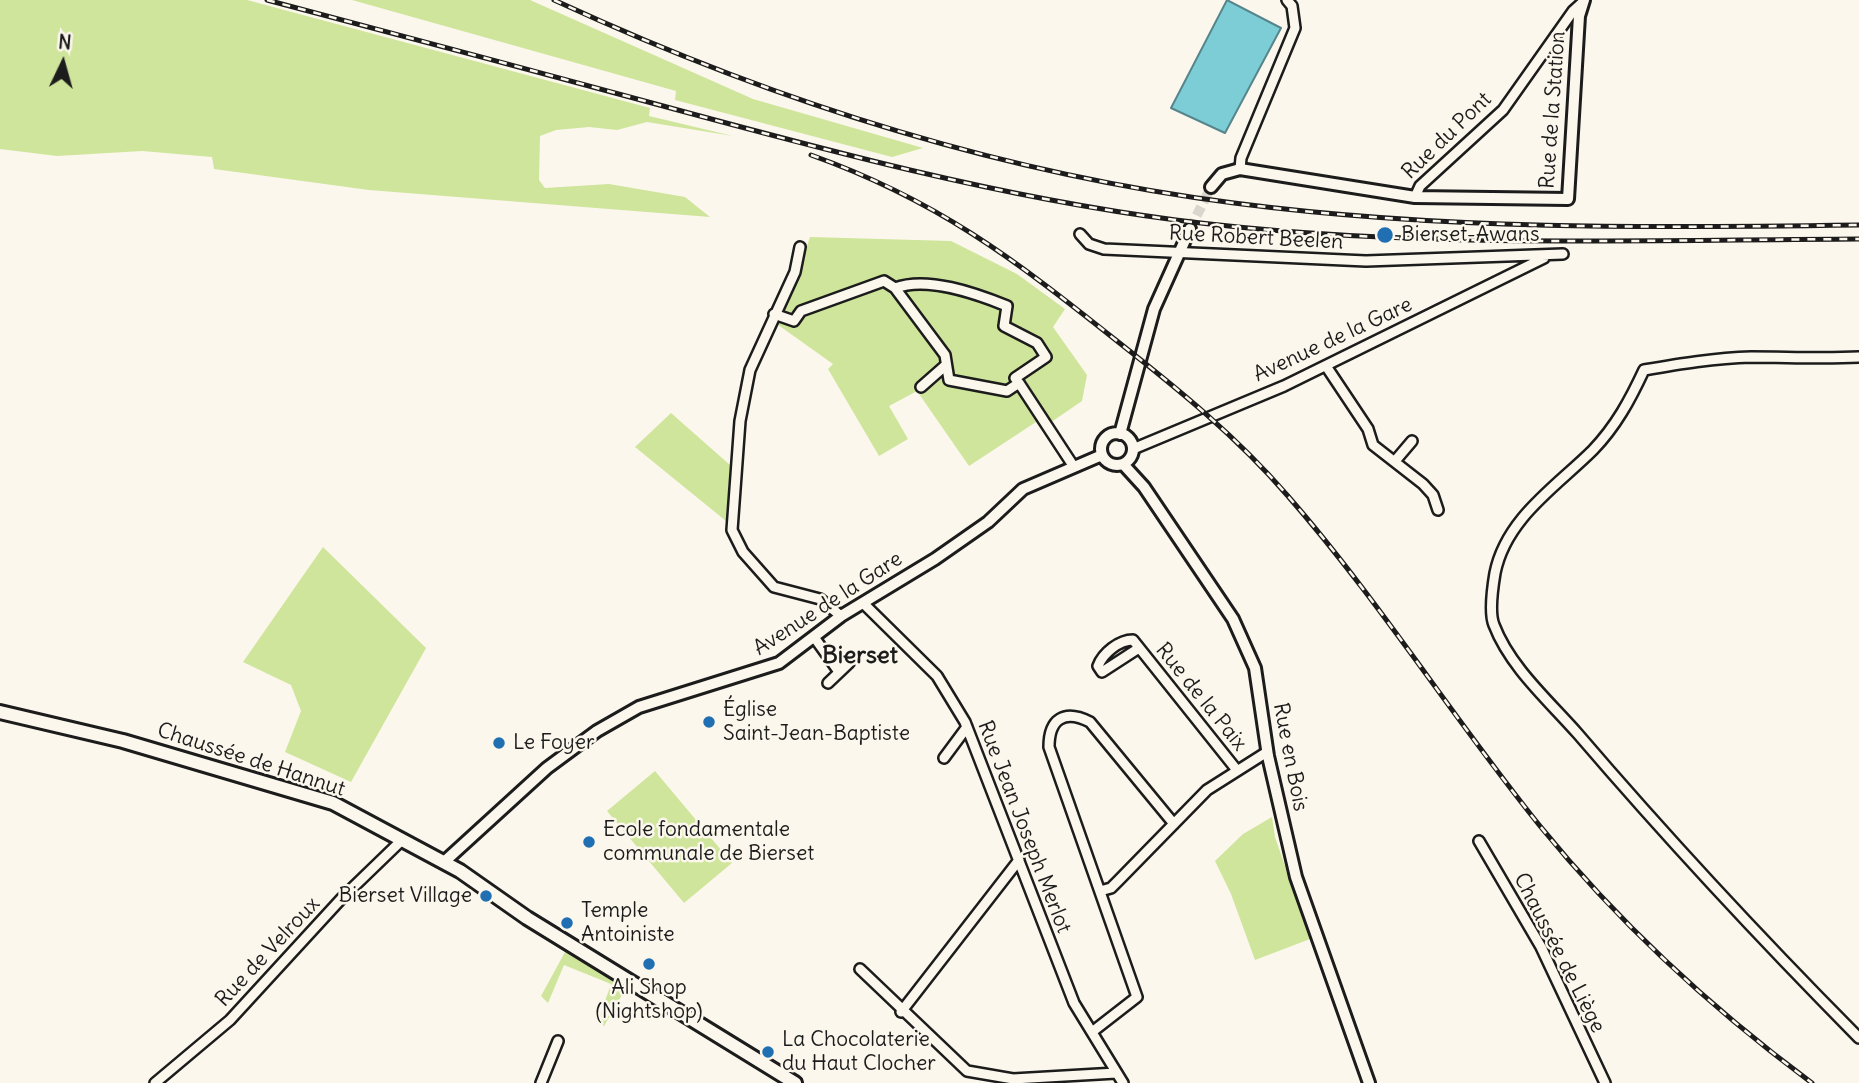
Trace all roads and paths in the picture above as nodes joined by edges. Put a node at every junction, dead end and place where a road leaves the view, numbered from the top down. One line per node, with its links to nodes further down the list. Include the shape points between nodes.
1 (1287, 0): 3 (street, via 1295,28)
2 (1584, 1): 5 (street, Rue du Pont, via 1503,110 1420,186); 5 (street, Rue de la Station, via 1579,16 1568,200)
3 (1240, 169): 4 (street, via 1222,174); 5 (street, Rue du Pont)
4 (1211, 187)
5 (1415, 197)
6 (1190, 229): 9 (street)
7 (1080, 234): 9 (street, Rue Robert Beelen, via 1089,244 1104,248)
8 (800, 247): 13 (street, via 795,272)
9 (1181, 250): 11 (street, Rue Robert Beelen, via 1366,261); 19 (street, via 1154,309)
10 (1563, 254): 11 (street, Rue Robert Beelen)
11 (1546, 257): 16 (street, Avenue de la Gare)
12 (895, 288): 13 (street, via 884,281 801,311 793,321); 15 (street, via 945,355); 17 (street, via 907,284 955,290 1007,306 1004,326 1037,343 1046,357 1015,378)
13 (774, 314): 28 (street, via 750,370 740,421 732,530 743,552 774,587 820,599)
14 (1859, 357): 48 (street, via 1751,358 1644,370 1625,412 1592,450 1550,486 1513,531 1496,571 1493,623 1511,657 1594,752 1779,957)
15 (946, 365): 17 (street, via 949,380 1007,391); 18 (street)
16 (1325, 366): 21 (street, Avenue de la Gare); 23 (street, via 1373,445)
17 (1019, 383): 25 (street)
18 (921, 387)
19 (1120, 434): 21 (street); 22 (street, via 1105,439)
20 (1412, 441): 23 (street)
21 (1133, 449): 24 (street)
22 (1102, 455): 24 (street, via 1109,463); 25 (street, Avenue de la Gare)
23 (1395, 461): 26 (street, via 1433,495)
24 (1123, 464): 36 (street, Rue en Bois, via 1144,487 1233,620 1255,668)
25 (1074, 467): 27 (street, Avenue de la Gare, via 1023,489 988,522)
26 (1438, 510)
27 (863, 603): 28 (street, Avenue de la Gare); 35 (street, Rue Jean Joseph Merlot, via 937,676)
28 (841, 616): 29 (street, Avenue de la Gare)
29 (814, 637): 32 (street); 43 (street, Avenue de la Gare, via 762,671 639,707 597,731 547,768)
30 (1139, 649): 38 (street, Rue de la Paix)
31 (849, 663): 32 (street)
32 (839, 672): 33 (street)
33 (828, 682)
34 (0, 712): 40 (main road, Chaussée de Hannut, via 290,788 333,803)
35 (967, 727): 37 (street); 42 (street, Rue Jean Joseph Merlot)
36 (1267, 752): 38 (street); 55 (street, Rue en Bois, via 1296,877)
37 (944, 758)
38 (1236, 769): 39 (street, via 1207,790)
39 (1174, 824): 44 (street, via 1111,888); 44 (street, via 1090,723 1066,716 1054,722 1049,747)
40 (402, 840): 43 (main road, Chaussée de Hannut); 51 (street, Rue de Velroux, via 230,1020)
41 (1479, 841): 56 (street, Chaussée de Liège, via 1541,947)
42 (1018, 860): 46 (street); 47 (street, Rue Jean Joseph Merlot, via 1074,1003)
43 (444, 862): 53 (main road, Chaussée de Hannut)
44 (1100, 891): 47 (street, via 1137,997)
45 (860, 969): 46 (street)
46 (901, 1012): 50 (street, via 967,1071 1013,1079)
47 (1092, 1032): 50 (street, Rue Jean Joseph Merlot)
48 (1859, 1038)
49 (558, 1041): 52 (street)
50 (1116, 1073): 54 (street, Rue Jean Joseph Merlot)
51 (155, 1083)
52 (541, 1083)
53 (795, 1083)
54 (1123, 1083)
55 (1369, 1083)
56 (1605, 1083)

